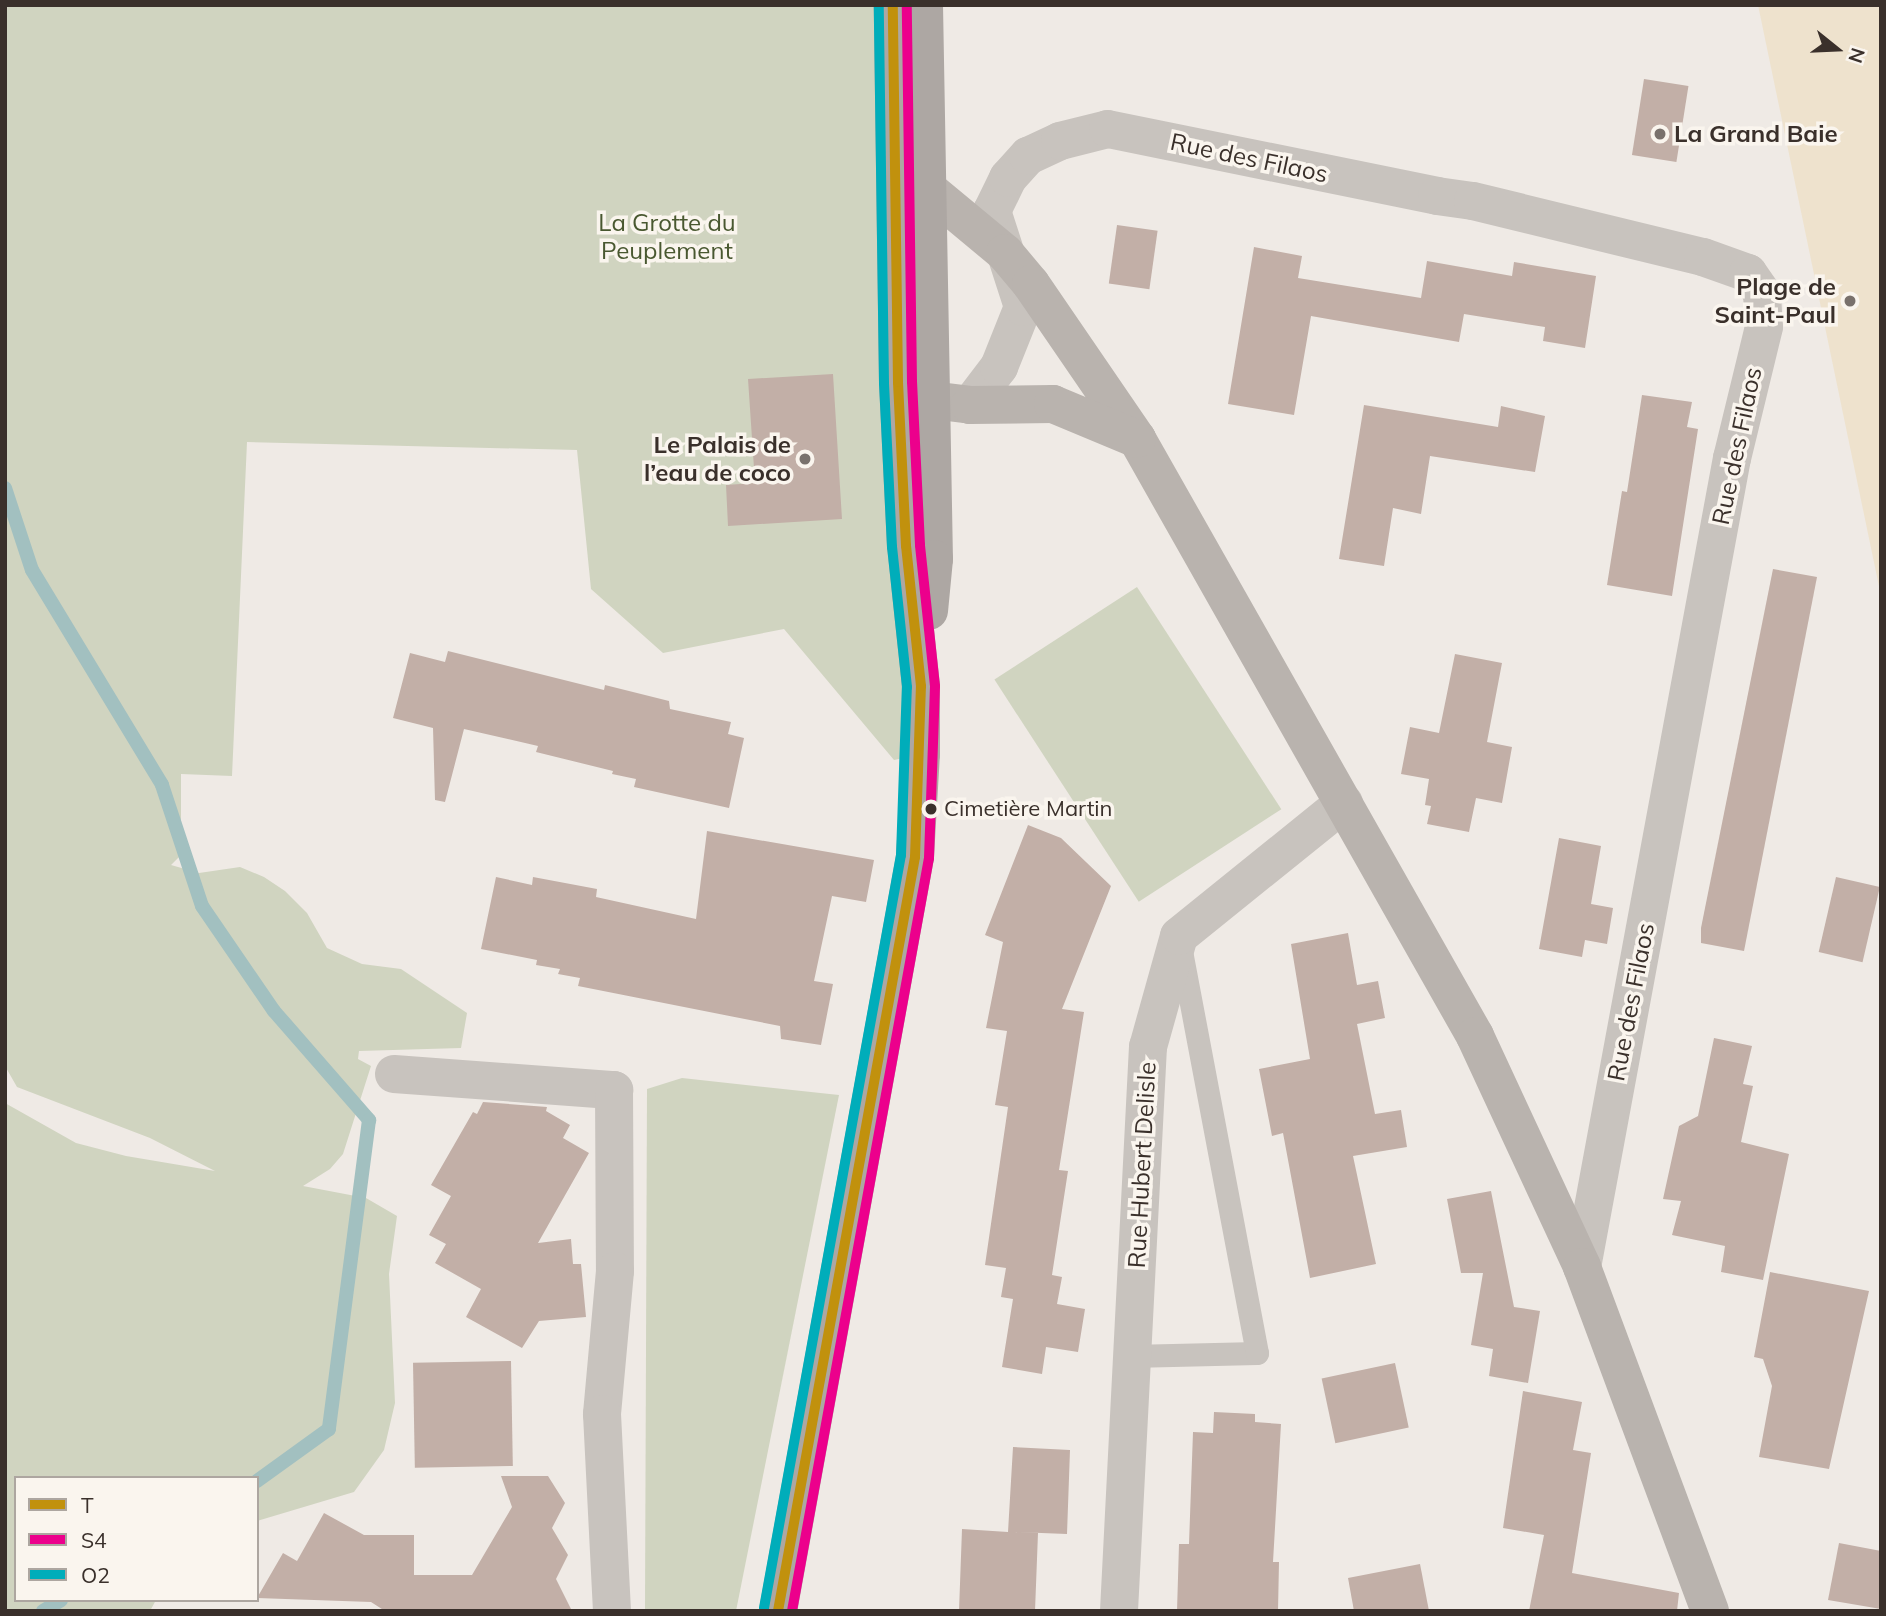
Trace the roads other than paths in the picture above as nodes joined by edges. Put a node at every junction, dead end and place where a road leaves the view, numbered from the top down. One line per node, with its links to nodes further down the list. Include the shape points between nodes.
1 (894, 5): 5 (main road)
2 (924, 5): 3 (main road)
3 (928, 189): 4 (main road); 6 (main road)
4 (1005, 253): 7 (street, via 1023,307 999,367); 8 (main road); 13 (street, Rue des Filaos, via 992,211 1008,178 1028,156 1060,141 1108,129 1473,201 1652,244 1748,273 1762,293 1764,327 1732,458)
5 (898, 382): 6 (main road); 9 (main road, via 906,546)
6 (931, 400): 7 (main road); 9 (main road, via 934,559)
7 (970, 405): 8 (main road, via 1053,404)
8 (1137, 439): 10 (main road)
9 (921, 686): 16 (main road, via 915,857)
10 (1344, 803): 11 (street); 13 (main road, via 1475,1036)
11 (1179, 936): 14 (street, Rue Hubert Delisle, via 1148,1047); 14 (lane, via 1257,1353)
12 (394, 1074): 15 (street, via 614,1090 615,1271 602,1414)
13 (1582, 1267): 18 (main road)
14 (1130, 1356): 17 (street, Rue Hubert Delisle)
15 (612, 1611)
16 (778, 1611)
17 (1119, 1611)
18 (1710, 1611)

